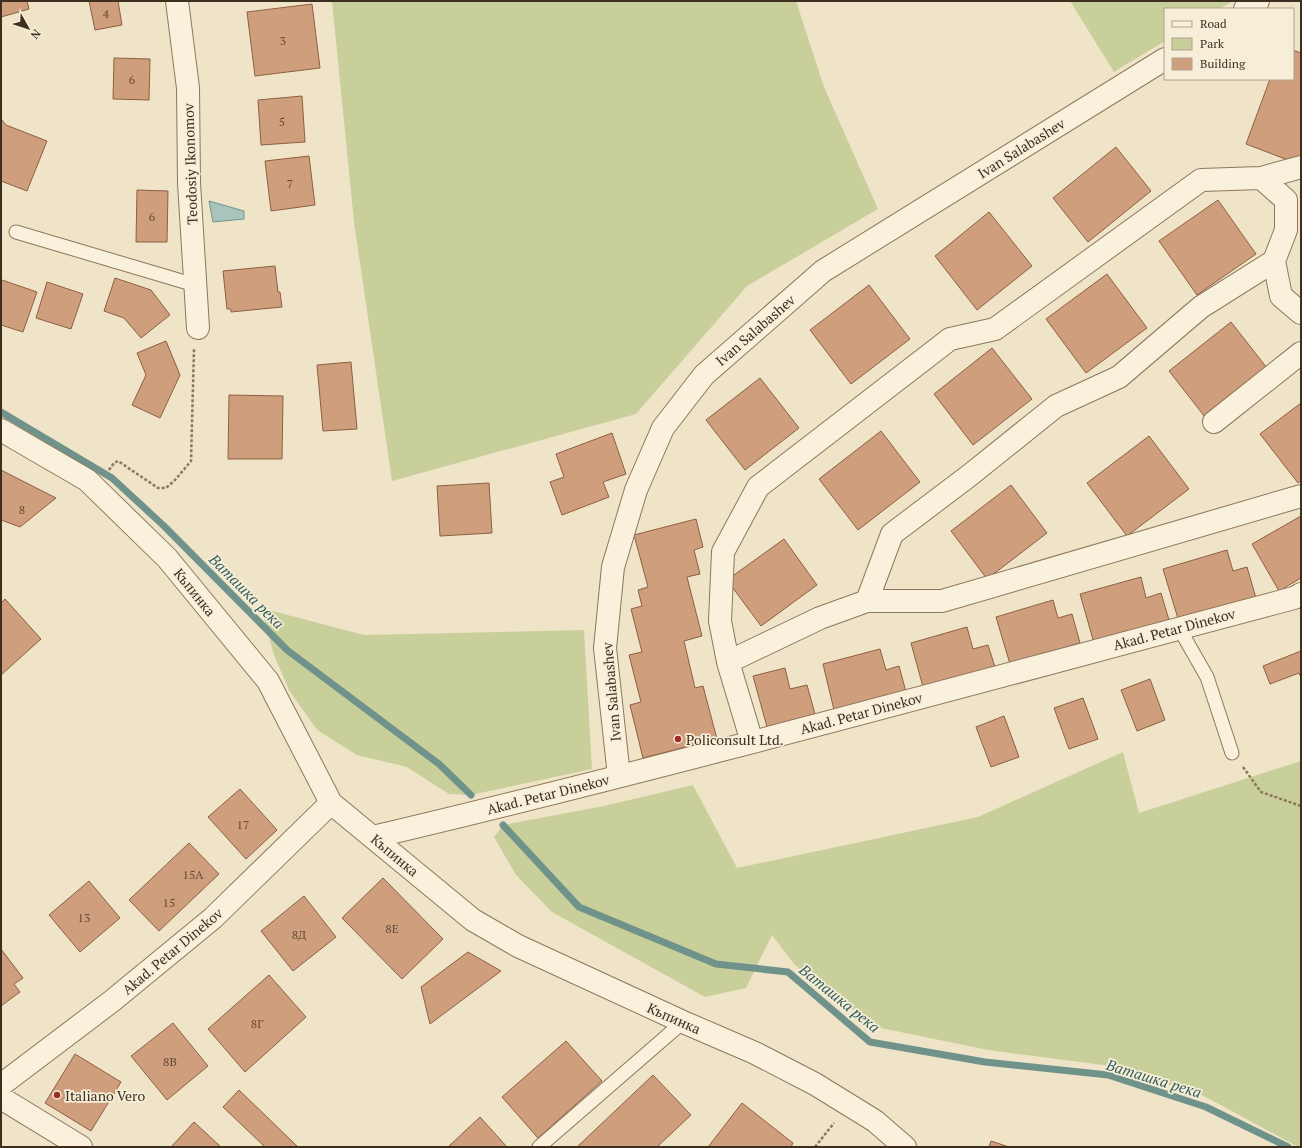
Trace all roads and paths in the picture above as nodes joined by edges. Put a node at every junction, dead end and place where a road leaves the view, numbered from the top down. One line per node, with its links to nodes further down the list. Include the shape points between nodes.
1 (177, 1): 9 (street, Teodosiy Ikonomov, via 188,88 189,183)
2 (1258, 1): 3 (street)
3 (1247, 8)
4 (1164, 60): 23 (street, Ivan Salabashev, via 823,271 704,375 663,428 636,490 613,567 605,648)
5 (1301, 167): 6 (street)
6 (1261, 178): 8 (street, via 1286,200 1286,230); 20 (street, via 1201,180 995,329 950,339 758,486 723,552 720,621)
7 (16, 232): 9 (lane)
8 (1274, 261): 10 (street, via 1281,296); 18 (street, via 1201,307 1119,377 1056,406 892,534)
9 (195, 285): 11 (street, Teodosiy Ikonomov)
10 (1301, 313)
11 (198, 328): 15 (path, via 195,332 191,461 166,488 158,488 118,462)
12 (1301, 353): 13 (street)
13 (1214, 422)
14 (1, 430): 24 (street, Къпинка, via 87,480 167,558 268,681)
15 (114, 463)
16 (1301, 496): 18 (street, via 942,601)
17 (1301, 594): 19 (street, Akad. Petar Dinekov)
18 (867, 601): 20 (street, via 820,618)
19 (1179, 628): 21 (street, Akad. Petar Dinekov); 22 (lane, via 1207,678)
20 (728, 662): 21 (street)
21 (752, 742): 23 (street, Akad. Petar Dinekov)
22 (1232, 753): 25 (path, via 1261,792)
23 (619, 776): 26 (street, Akad. Petar Dinekov)
24 (331, 804): 26 (street, Къпинка); 28 (street, Akad. Petar Dinekov, via 213,918 112,1001)
25 (1301, 806)
26 (373, 837): 27 (street, Къпинка, via 473,920 518,946)
27 (683, 1022): 30 (street, Къпинка, via 755,1053 815,1084); 32 (lane)
28 (1, 1085)
29 (1, 1098): 31 (street)
30 (848, 1105): 33 (path); 34 (street, Къпинка, via 875,1121)
31 (81, 1147)
32 (539, 1147)
33 (815, 1147)
34 (905, 1147)

